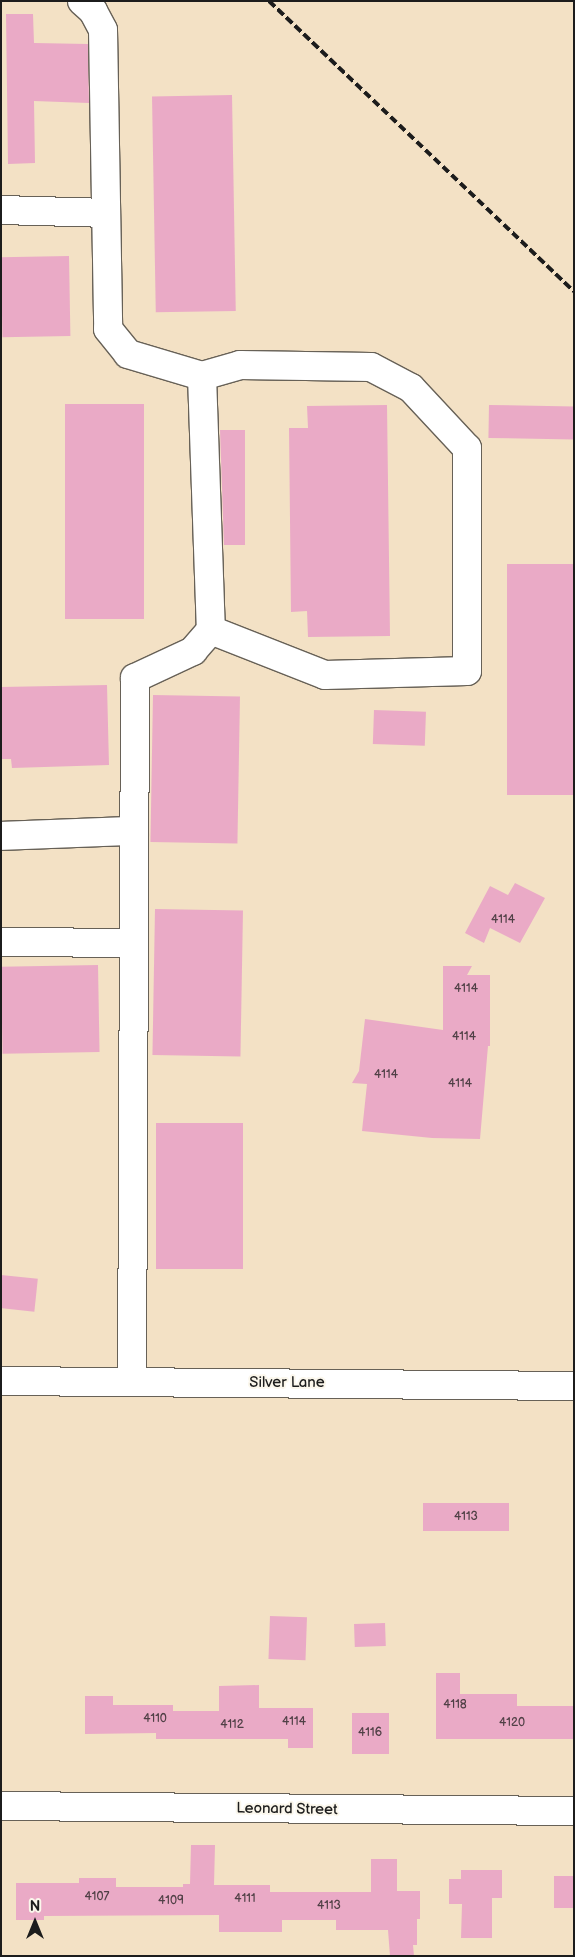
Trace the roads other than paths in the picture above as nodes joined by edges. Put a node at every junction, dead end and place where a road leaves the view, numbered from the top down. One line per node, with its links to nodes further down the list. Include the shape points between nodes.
1 (82, 1): 3 (street, via 93,11 103,30)
2 (1, 210): 3 (street)
3 (106, 213): 4 (street, via 108,328 128,354)
4 (202, 376): 5 (street); 5 (street, via 240,365 371,367 411,388 467,448 467,671 325,675)
5 (211, 630): 6 (street, via 194,651 134,678)
6 (134, 831): 7 (street); 9 (street)
7 (1, 836)
8 (1, 942): 9 (street)
9 (133, 943): 11 (street)
10 (1, 1381): 11 (street, Silver Lane)
11 (132, 1382): 12 (street, Silver Lane)
12 (574, 1386)
13 (1, 1806): 14 (street, Leonard Street)
14 (574, 1811)

